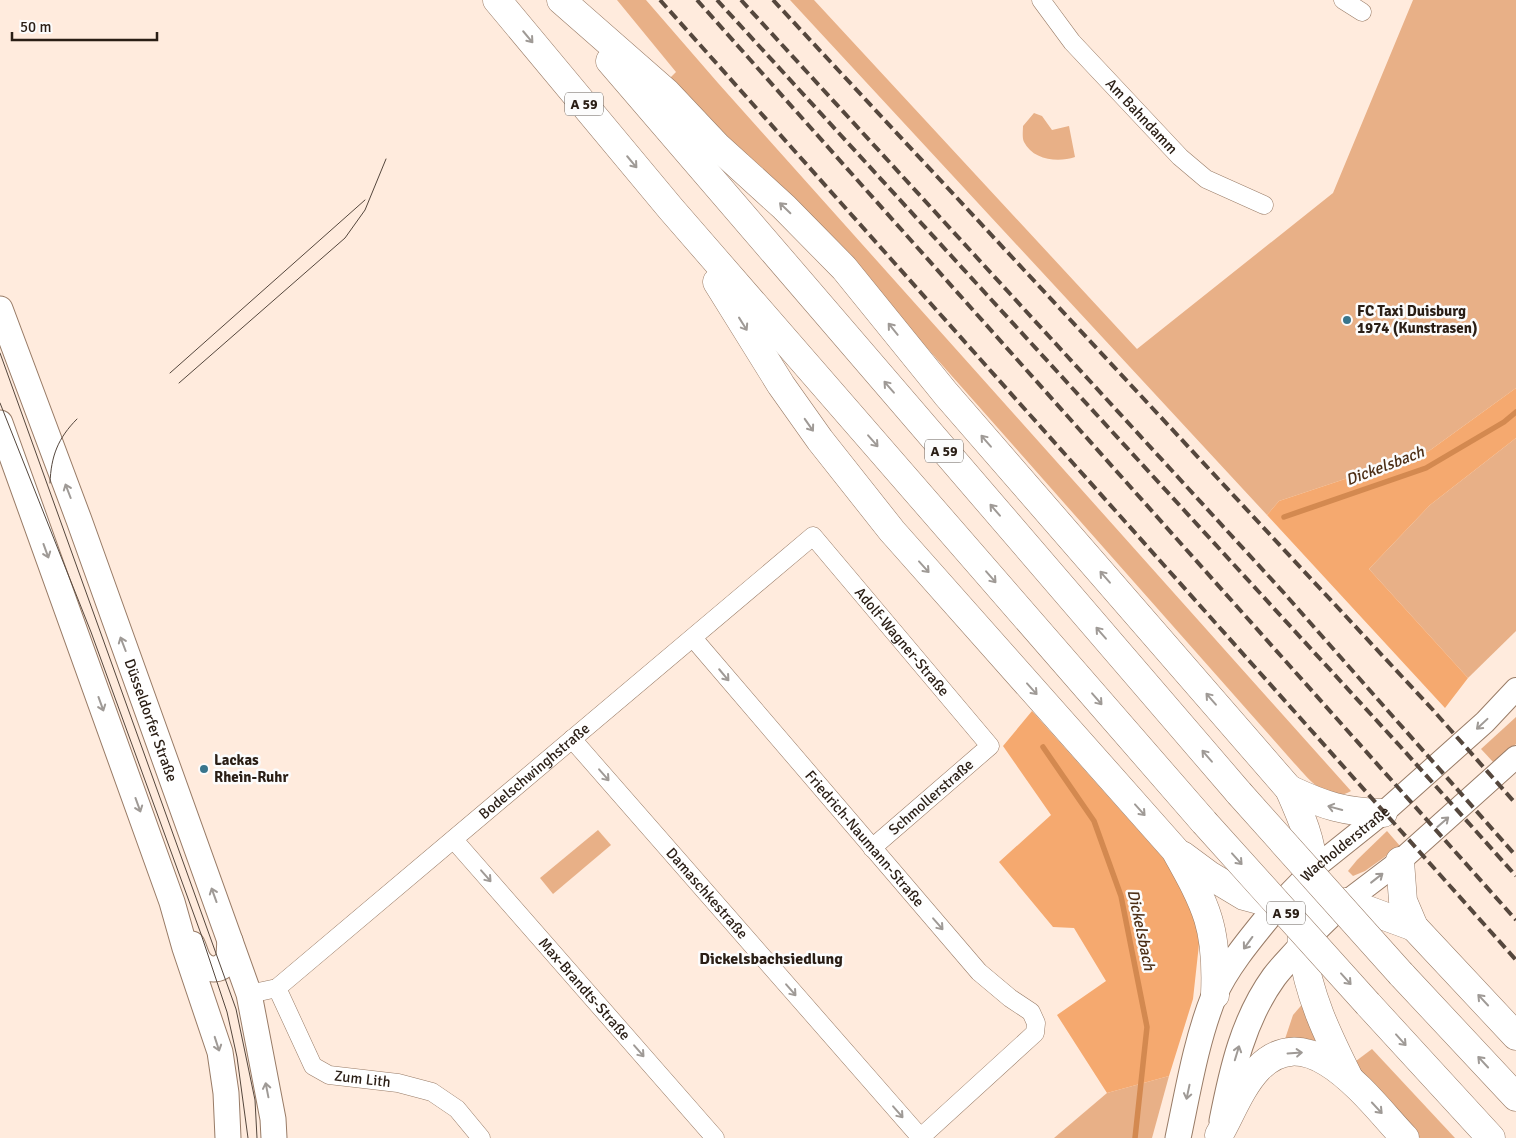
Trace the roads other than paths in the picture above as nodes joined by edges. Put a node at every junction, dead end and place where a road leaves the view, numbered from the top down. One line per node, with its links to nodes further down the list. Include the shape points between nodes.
1 (497, 0): 8 (highway, A 59, one-way to 8)
2 (560, 0): 6 (highway, A 59)
3 (1041, 0): 7 (street, Am Bahndamm, via 1072,42 1180,157 1206,179)
4 (1343, 0): 5 (street)
5 (1362, 12)
6 (658, 101): 17 (highway, A 59, one-way to 6, via 946,394 844,268 717,146); 36 (highway, A 59, one-way to 6, bridge, via 1239,793)
7 (1264, 205)
8 (671, 209): 21 (highway, one-way to 21, via 781,385 820,440 892,531); 45 (highway, A 59, one-way to 45, bridge, via 1204,822)
9 (0, 309): 29 (main road, Düsseldorfer Straße, one-way to 9)
10 (0, 423): 28 (main road, one-way to 28)
11 (813, 536): 12 (street, Bodelschwinghstraße); 15 (street, Adolf-Wagner-Straße)
12 (693, 638): 14 (street, Bodelschwinghstraße); 20 (street, Friedrich-Naumann-Straße, one-way to 20)
13 (1516, 689): 18 (street, Wacholderstraße, one-way to 18, via 1485,722)
14 (572, 739): 19 (street, Bodelschwinghstraße); 42 (street, Damaschkestraße, one-way to 42)
15 (990, 746): 20 (street, Schmollerstraße)
16 (1516, 757): 22 (street, one-way to 16)
17 (1289, 789): 18 (highway, one-way to 17, via 1349,812); 23 (highway, via 1302,817)
18 (1383, 814): 23 (street, Wacholderstraße)
19 (454, 840): 31 (street, Bodelschwinghstraße); 41 (street, Max-Brandts-Straße, one-way to 41)
20 (872, 848): 42 (street, Friedrich-Naumann-Straße, one-way to 42, via 979,972 1031,1012 1036,1023 1035,1033)
21 (1175, 850): 26 (highway, via 1244,896); 33 (highway, via 1205,904 1216,963)
22 (1400, 861): 24 (street, one-way to 22); 27 (highway, via 1403,901)
23 (1313, 869): 25 (highway); 26 (street, Wacholderstraße)
24 (1346, 902): 25 (highway); 27 (highway); 30 (street)
25 (1306, 904): 26 (highway); 30 (highway)
26 (1278, 905): 33 (main road, Wacholderstraße, one-way to 33, via 1245,946)
27 (1414, 927): 34 (highway, one-way to 27)
28 (180, 928): 29 (main road, via 200,961 213,970 227,960); 39 (main road, one-way to 39, via 220,1052)
29 (230, 941): 32 (main road, Düsseldorfer Straße)
30 (1302, 945): 35 (highway, via 1318,1016); 38 (main road, one-way to 30, via 1232,1067 1253,1010 1274,976)
31 (277, 988): 32 (street, Bodelschwinghstraße); 37 (street, Zum Lith, via 313,1066 329,1075 398,1083 432,1092 457,1109)
32 (249, 994): 40 (main road, Düsseldorfer Straße, one-way to 32)
33 (1215, 994): 43 (main road, Wacholderstraße, one-way to 43, via 1199,1039)
34 (1516, 1036)
35 (1349, 1078): 38 (highway, one-way to 35, via 1250,1080 1268,1060 1283,1054 1304,1052 1326,1060); 44 (highway, one-way to 44)
36 (1516, 1097)
37 (476, 1136)
38 (1218, 1136)
39 (228, 1138)
40 (274, 1138)
41 (715, 1138)
42 (920, 1138)
43 (1178, 1138)
44 (1405, 1138)
45 (1491, 1138)

